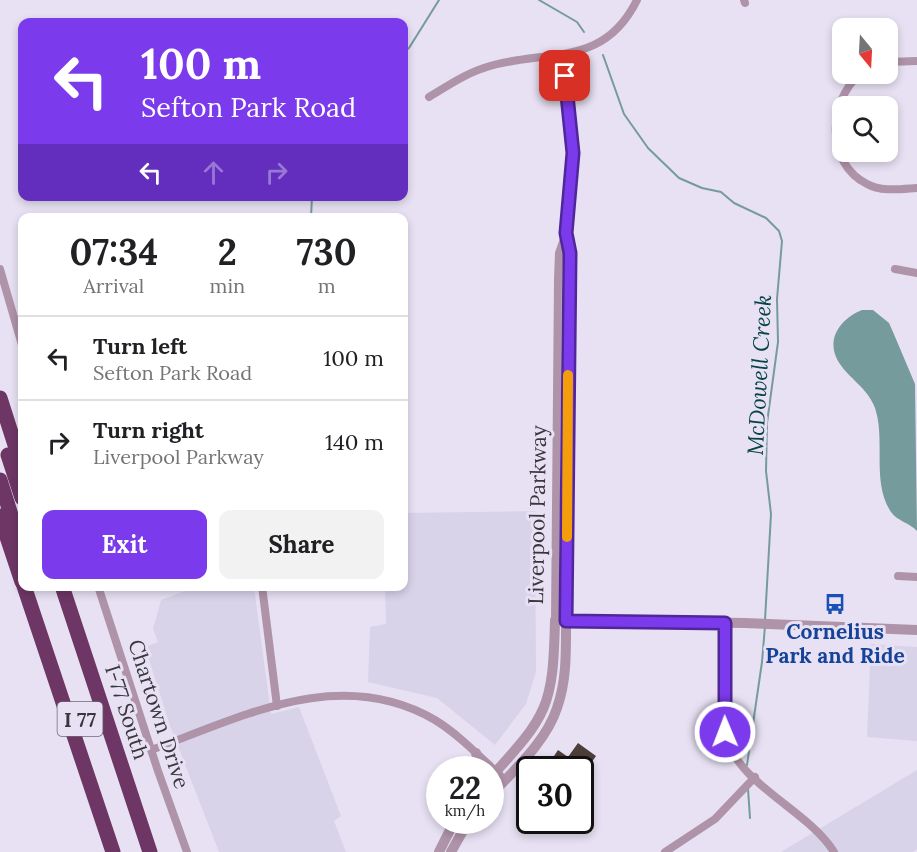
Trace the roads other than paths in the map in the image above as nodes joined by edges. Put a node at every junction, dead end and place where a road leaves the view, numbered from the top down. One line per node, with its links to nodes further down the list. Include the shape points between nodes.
1 (637, 0): 2 (street, via 609,37 583,51)
2 (563, 55): 6 (street, via 490,66); 28 (street, Liverpool Parkway, via 573,145 558,280)
3 (917, 61): 4 (street)
4 (898, 62)
5 (852, 84): 7 (street, via 839,100 836,126 841,158 867,184 887,189)
6 (429, 97)
7 (917, 188)
8 (0, 269): 11 (street)
9 (895, 269): 10 (street)
10 (917, 273)
11 (18, 331)
12 (0, 398): 14 (highway)
13 (0, 429): 16 (highway)
14 (18, 454)
15 (0, 480): 18 (highway)
16 (18, 485)
17 (0, 516): 19 (highway)
18 (18, 537)
19 (18, 570)
20 (898, 576): 21 (street)
21 (917, 577)
22 (26, 591): 41 (highway, I 77)
23 (36, 591): 42 (highway, I 77)
24 (54, 591): 43 (highway, I 77)
25 (64, 591): 44 (highway, I-77 South / I 77)
26 (100, 591): 32 (street, Chartown Drive)
27 (263, 591): 31 (street)
28 (561, 620): 29 (street); 36 (street, Liverpool Parkway, via 546,708); 38 (street, Liverpool Parkway, via 565,669 555,715)
29 (725, 623): 30 (street); 37 (street, via 725,732 731,750)
30 (917, 630)
31 (277, 706): 32 (street); 33 (street, via 340,694 383,699 435,721)
32 (151, 750): 45 (street, Chartown Drive)
33 (476, 753): 34 (street); 35 (street)
34 (477, 756)
35 (478, 756)
36 (504, 763)
37 (755, 777): 48 (street, via 716,819); 49 (street)
38 (505, 780)
39 (447, 834): 46 (street)
40 (461, 834): 47 (street)
41 (111, 852)
42 (123, 852)
43 (140, 852)
44 (150, 852)
45 (187, 852)
46 (439, 852)
47 (451, 852)
48 (665, 852)
49 (834, 852)

